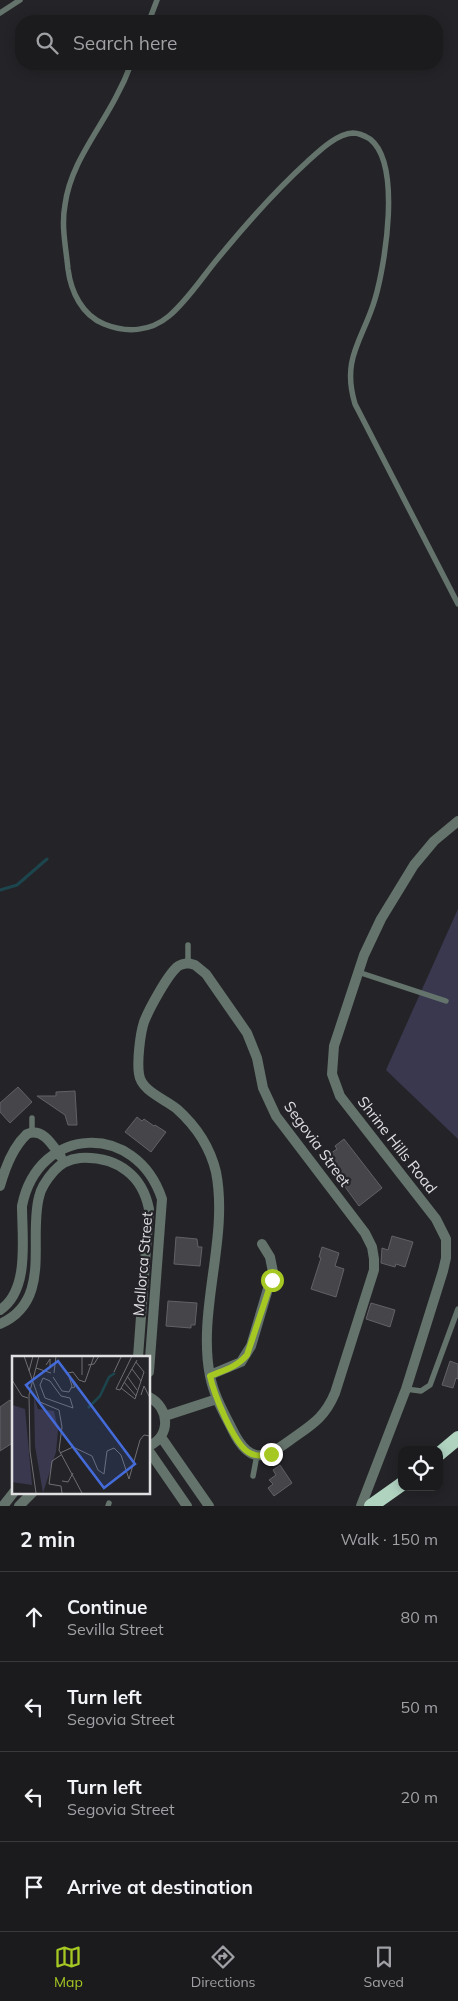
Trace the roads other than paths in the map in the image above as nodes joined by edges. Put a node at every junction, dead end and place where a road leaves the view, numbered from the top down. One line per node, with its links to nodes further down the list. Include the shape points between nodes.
1 (20, 0): 3 (lane)
2 (157, 0): 4 (lane)
3 (0, 13)
4 (151, 15)
5 (129, 70): 6 (lane, via 81,158 64,207 69,276 80,304 97,321 121,330 154,326 175,311 259,210 336,139 353,133 362,134 378,147 388,172 388,207 378,287 350,362 349,384 354,404)
6 (458, 604)
7 (458, 821): 10 (street, Shrine Hills Road, via 414,864 381,919)
8 (188, 945): 9 (lane)
9 (188, 963): 25 (street, via 181,964 172,973 147,1014 142,1031 139,1076 146,1088 178,1110 203,1138 216,1173 218,1215 208,1336); 35 (street, Segovia Street, via 206,974 248,1033 263,1088 276,1116 365,1233 374,1259 370,1282 330,1405 324,1415 278,1450)
10 (358, 972): 11 (lane); 26 (street, Shrine Hills Road, via 334,1046 332,1074 346,1105 436,1219 443,1230 447,1248 443,1271)
11 (446, 1001)
12 (32, 1118): 13 (lane)
13 (32, 1132): 14 (street, via 45,1137); 16 (street, via 17,1146)
14 (58, 1153): 15 (street); 19 (street, Mallorca Street, via 81,1144 103,1142 125,1151 144,1167 162,1199); 21 (street, Mallorca Street, via 38,1169 25,1194 21,1279 11,1301)
15 (64, 1162): 18 (street, Mallorca Street, via 85,1158 106,1160 118,1165 137,1181 144,1190 149,1209); 22 (street, via 49,1176 39,1197 36,1272 30,1294 18,1312)
16 (0, 1186)
17 (262, 1244): 25 (street, via 270,1257 273,1272 251,1346 241,1362)
18 (146, 1254): 19 (street); 23 (street, Mallorca Street)
19 (159, 1255): 24 (street, Mallorca Street)
20 (458, 1309): 26 (lane, via 430,1385 421,1391)
21 (0, 1310)
22 (0, 1324)
23 (138, 1356)
24 (150, 1360)
25 (210, 1376): 28 (street)
26 (406, 1388): 46 (street, Shrine Hills Road)
27 (150, 1398): 29 (street)
28 (217, 1399): 29 (street); 35 (street, via 239,1442)
29 (165, 1416): 30 (street)
30 (161, 1437): 32 (street); 37 (street)
31 (458, 1438): 33 (highway)
32 (150, 1445)
33 (443, 1451)
34 (150, 1452): 39 (street)
35 (257, 1456): 36 (lane)
36 (253, 1476)
37 (190, 1478): 39 (street); 45 (street)
38 (398, 1487): 47 (highway)
39 (175, 1488): 44 (street)
40 (12, 1494): 42 (street)
41 (31, 1494): 43 (street)
42 (3, 1506)
43 (19, 1506)
44 (188, 1506)
45 (208, 1506)
46 (361, 1506)
47 (372, 1506)

